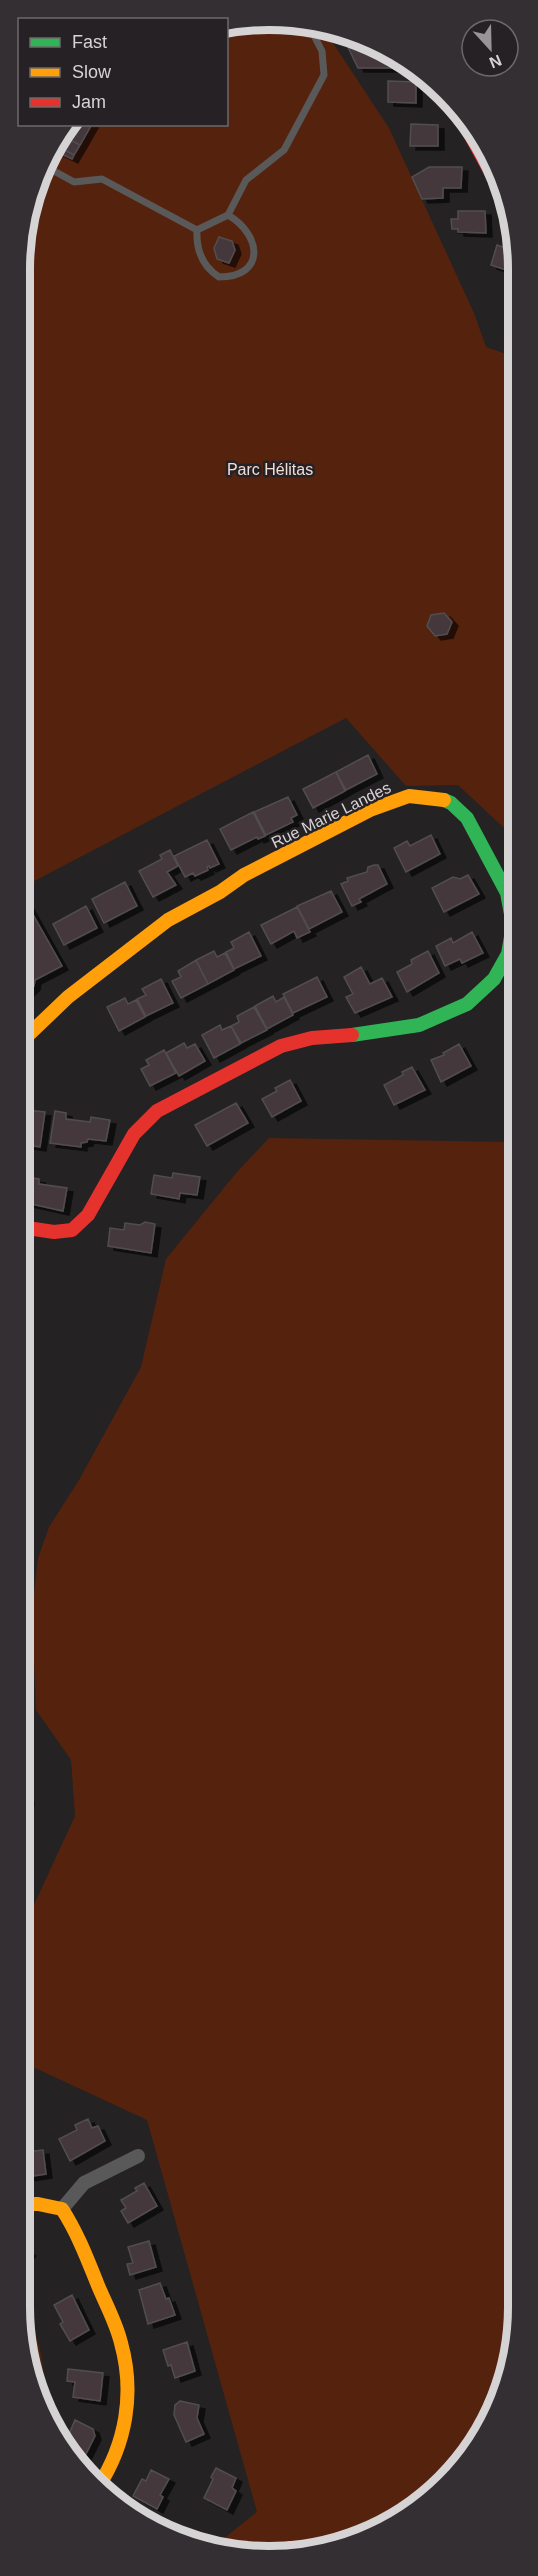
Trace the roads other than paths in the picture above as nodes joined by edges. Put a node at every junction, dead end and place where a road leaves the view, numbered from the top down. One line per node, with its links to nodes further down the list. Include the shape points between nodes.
1 (313, 35): 3 (lane, via 322,51 324,75 284,150 246,180)
2 (52, 170): 4 (lane, via 74,182 102,179)
3 (228, 215): 4 (lane); 4 (lane, via 240,222 254,246 255,257 239,274 219,277 208,269 197,244)
4 (197, 230)
5 (508, 898): 7 (street, Rue Marie Landes, via 467,818 451,803 438,798 409,796 370,810 265,864 168,920 68,997)
6 (508, 954): 8 (street, Rue Marie Landes, via 494,979 467,1004 419,1025 312,1038 281,1046 157,1111 134,1134 88,1215 72,1230)
7 (30, 1033)
8 (30, 1228)
9 (138, 2156): 11 (street, via 84,2183)
10 (30, 2204): 11 (street)
11 (62, 2209): 12 (street, via 76,2229 121,2344 127,2412 116,2453)
12 (102, 2478)

